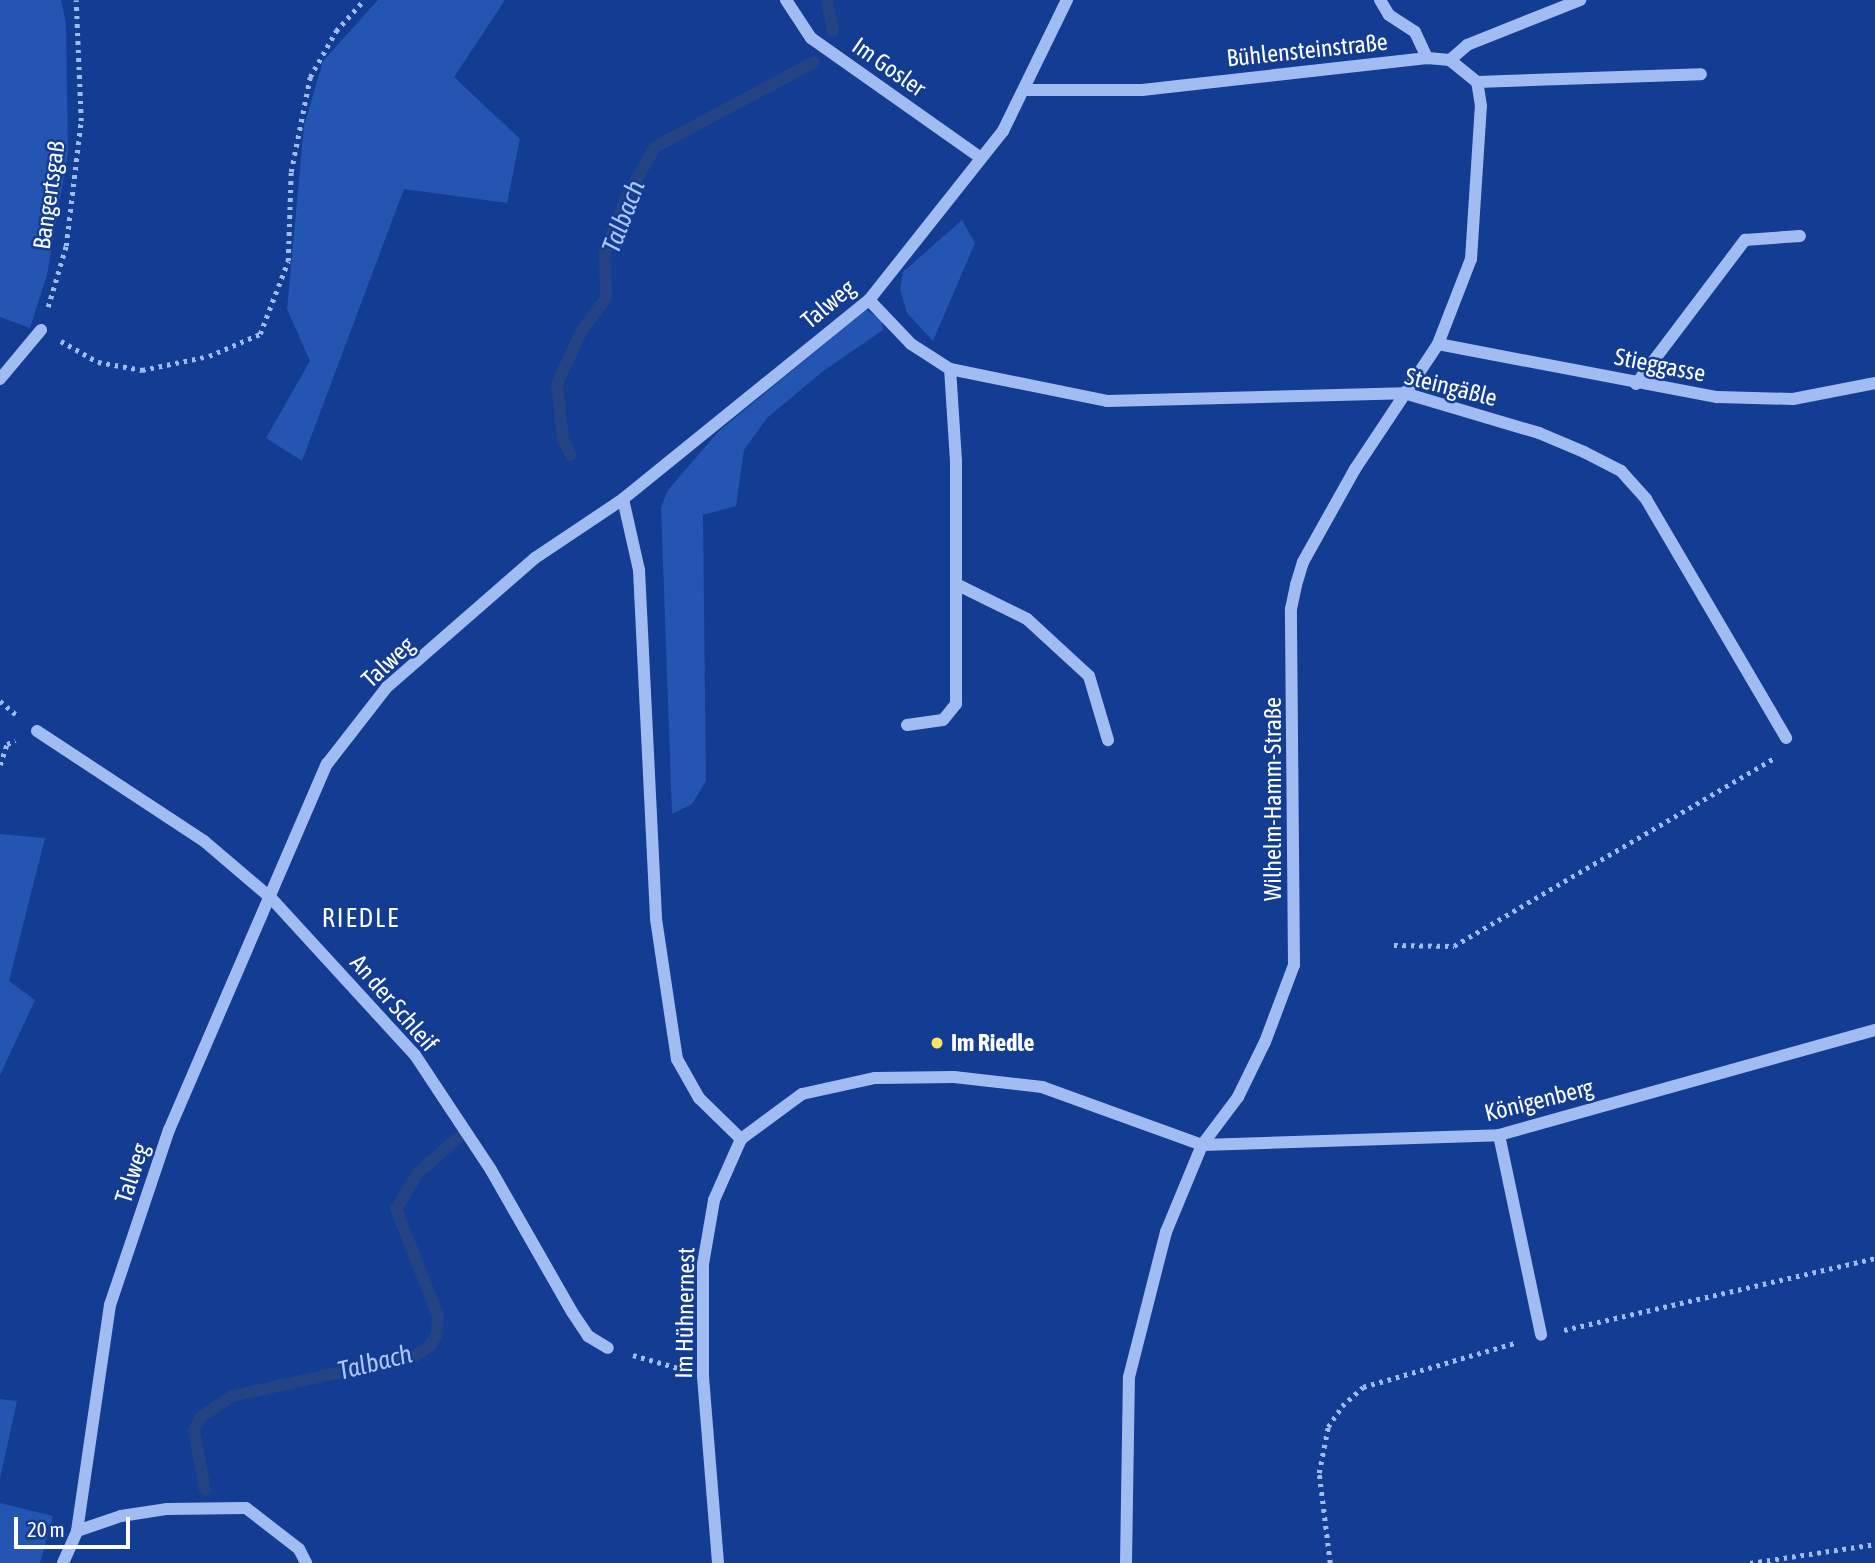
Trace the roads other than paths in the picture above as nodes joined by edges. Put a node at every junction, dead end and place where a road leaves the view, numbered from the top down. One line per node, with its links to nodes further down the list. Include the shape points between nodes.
1 (786, 0): 10 (street, Im Gosler, via 811,38)
2 (1067, 0): 9 (street, Talweg)
3 (1380, 0): 5 (street, via 1389,15 1416,32)
4 (1580, 0): 6 (street, via 1467,45)
5 (1427, 58): 6 (street, Bühlensteinstraße); 9 (street, Bühlensteinstraße, via 1142,90)
6 (1450, 60): 8 (street)
7 (1701, 74): 8 (street)
8 (1477, 82): 14 (street, Wilhelm-Hamm-Straße, via 1481,106 1471,259)
9 (1025, 90): 10 (street, Talweg, via 1003,131)
10 (980, 157): 12 (street, Talweg)
11 (1800, 236): 18 (street, via 1745,240)
12 (869, 300): 15 (street, Steingäßle, via 911,344); 20 (street, Talweg)
13 (41, 330): 16 (street)
14 (1438, 344): 18 (street, Stieggasse); 19 (street, Wilhelm-Hamm-Straße)
15 (950, 369): 19 (street, Steingäßle, via 1107,401); 21 (street)
16 (0, 379)
17 (1875, 383): 18 (street, Stieggasse, via 1793,398 1717,397)
18 (1636, 384)
19 (1404, 393): 24 (street, Steingäßle, via 1539,433 1621,471 1646,499); 30 (street, Wilhelm-Hamm-Straße, via 1355,469 1296,585 1292,609 1294,965 1287,992 1238,1097)
20 (623, 499): 26 (street, Talweg, via 535,558 387,687 327,764); 29 (street, via 639,570 656,919 677,1059 699,1098)
21 (958, 585): 22 (street, via 956,704 943,720); 25 (street, via 1027,619 1089,676)
22 (907, 725)
23 (37, 731): 26 (street, An der Schleif, via 204,841)
24 (1786, 738)
25 (1108, 740)
26 (271, 898): 32 (street, An der Schleif, via 415,1055 491,1170 572,1312 588,1336); 33 (street, Talweg, via 169,1130 110,1305)
27 (1875, 1030): 28 (street, Königenberg)
28 (1499, 1135): 30 (street, Königenberg); 31 (street)
29 (741, 1139): 30 (street, Im Hühnernest, via 802,1094 875,1079 954,1077 1042,1087); 36 (street, Im Hühnernest, via 714,1200 703,1264 703,1376)
30 (1202, 1145): 37 (street, Wilhelm-Hamm-Straße, via 1166,1232 1129,1377)
31 (1541, 1335)
32 (608, 1348)
33 (77, 1531): 34 (street, Talweg); 35 (street, via 121,1516 246,1508 299,1549)
34 (63, 1563)
35 (306, 1563)
36 (718, 1563)
37 (1126, 1563)

